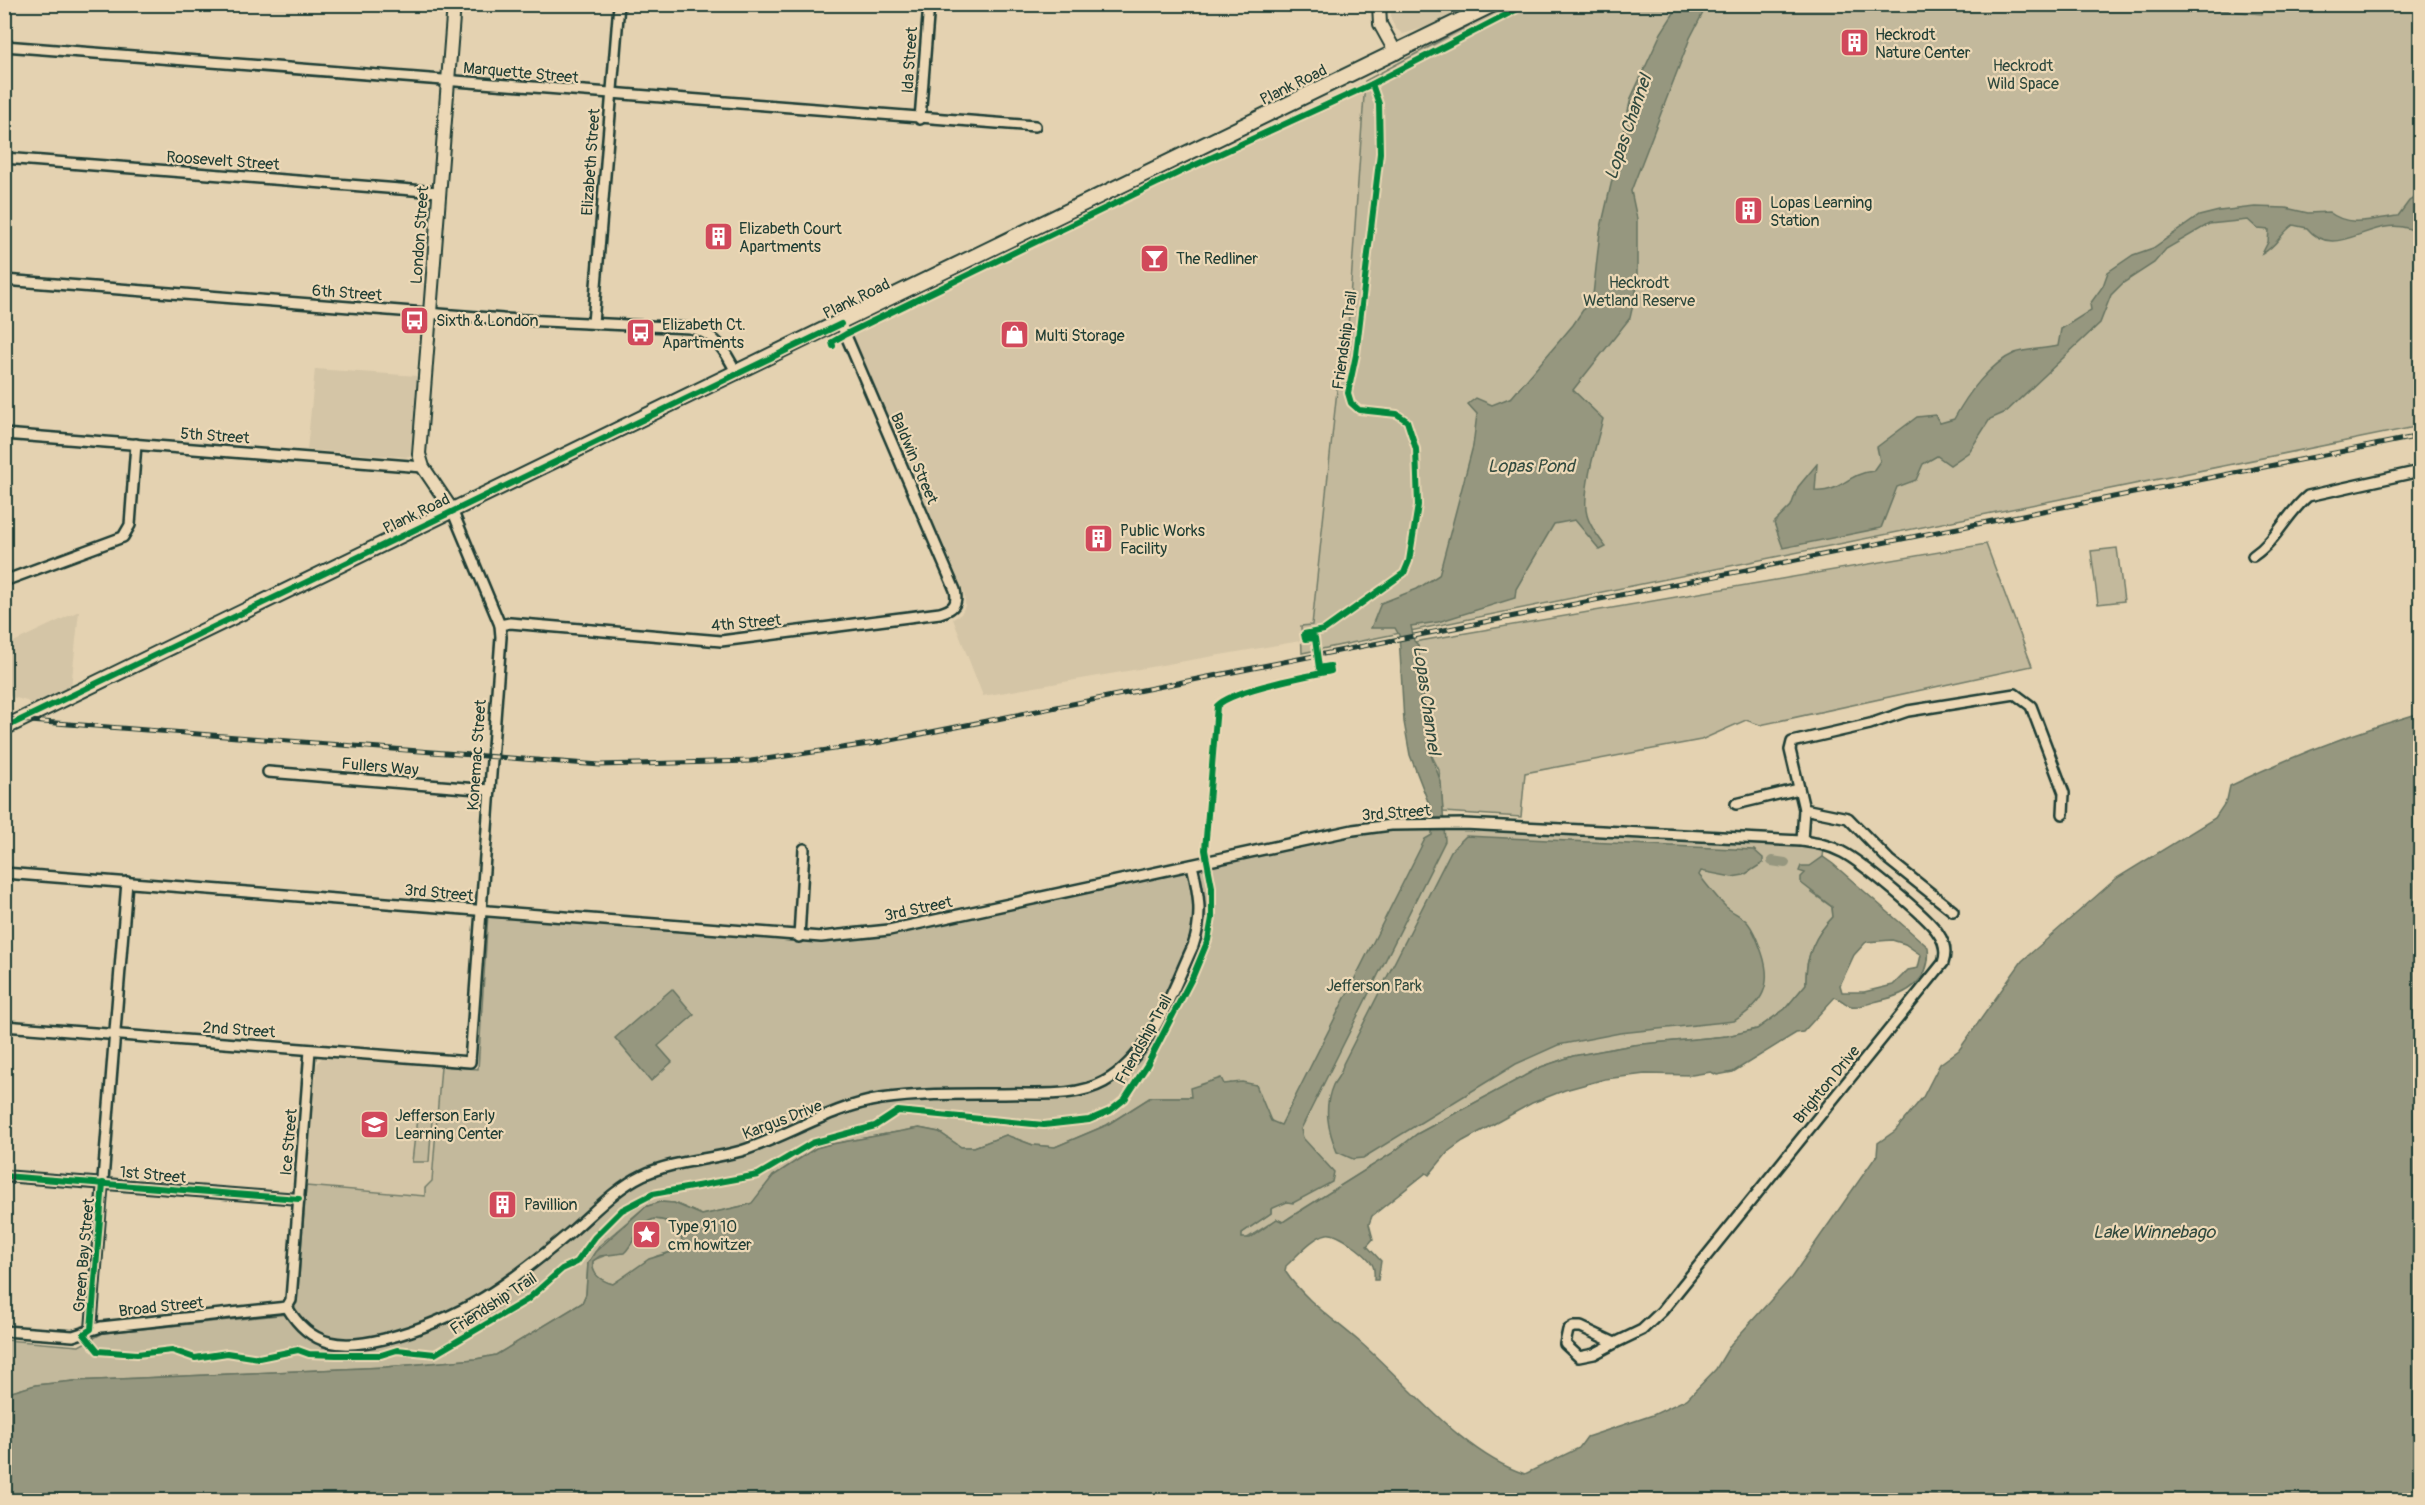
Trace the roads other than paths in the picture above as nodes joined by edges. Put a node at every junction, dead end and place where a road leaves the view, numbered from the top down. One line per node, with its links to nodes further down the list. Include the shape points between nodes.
1 (454, 4): 9 (street, London Street)
2 (619, 4): 10 (street, Elizabeth Street)
3 (929, 4): 11 (street, Ida Street)
4 (1388, 4): 6 (street)
5 (1494, 4): 8 (main road, Plank Road)
6 (1379, 11): 8 (street)
7 (4, 46): 9 (street, Marquette Street)
8 (1396, 53): 18 (main road, Plank Road)
9 (447, 82): 10 (street, Marquette Street); 14 (street, London Street)
10 (611, 95): 11 (street, Marquette Street); 17 (street, Elizabeth Street)
11 (920, 119): 12 (street, Marquette Street)
12 (1035, 126)
13 (4, 158): 14 (street, Roosevelt Street)
14 (438, 192): 16 (street, London Street)
15 (4, 280): 16 (street, 6th Street)
16 (429, 313): 17 (street, 6th Street); 22 (street, London Street, via 419,443)
17 (593, 323): 19 (street, 6th Street, via 699,330 721,347)
18 (842, 324): 19 (main road, Plank Road); 27 (street, Baldwin Street, via 955,590)
19 (737, 374): 24 (main road, Plank Road)
20 (4, 434): 21 (street, 5th Street)
21 (136, 444): 22 (street, 5th Street); 26 (street, via 130,525 123,537)
22 (423, 467): 24 (street, Konemac Street)
23 (2421, 471): 25 (street, via 2308,496 2272,540)
24 (452, 510): 28 (street, Konemac Street); 29 (main road, Plank Road)
25 (2253, 556)
26 (4, 581)
27 (956, 605): 28 (street, 4th Street, via 940,613 721,641)
28 (500, 625): 32 (street, Konemac Street)
29 (4, 728)
30 (268, 772): 32 (street, Fullers Way)
31 (1799, 789): 33 (street); 34 (street); 35 (street, via 1790,750 1792,742 1908,711 2015,694 2031,706 2064,793)
32 (490, 790): 42 (street, Konemac Street)
33 (1736, 804)
34 (1804, 809): 36 (street); 43 (street, via 1848,818 1889,860)
35 (2063, 814)
36 (1802, 841): 37 (street, 3rd Street); 39 (street, 3rd Street, via 1430,824 1353,830)
37 (1831, 847): 55 (street, Brighton Drive, via 1864,866 1935,928 1946,949 1943,963 1662,1311 1642,1330)
38 (804, 849): 44 (street)
39 (1191, 865): 44 (street, 3rd Street, via 889,930 840,937); 52 (street, Kargus Drive, via 1200,908 1199,930 1193,946 1143,1047 1127,1065 1103,1082 1061,1092 881,1099 738,1151 654,1170 627,1185 514,1279 423,1329 370,1342 337,1345 315,1337)
40 (4, 873): 41 (street, 3rd Street)
41 (127, 882): 42 (street, 3rd Street); 46 (street, Green Bay Street)
42 (482, 911): 44 (street, 3rd Street); 48 (street, Konemac Street)
43 (1953, 911)
44 (799, 937)
45 (4, 1026): 46 (street, 2nd Street)
46 (115, 1035): 47 (street, 2nd Street); 50 (street, Green Bay Street)
47 (310, 1050): 48 (street, 2nd Street); 51 (street, Ice Street)
48 (470, 1062)
49 (4, 1176): 50 (street, 1st Street)
50 (103, 1183): 51 (street, 1st Street); 53 (street, Green Bay Street)
51 (299, 1199): 52 (street, Ice Street, via 291,1300)
52 (287, 1307): 53 (street, Broad Street)
53 (91, 1329): 54 (street, Broad Street, via 73,1336)
54 (4, 1331)
55 (1615, 1343): 55 (street, Brighton Drive, via 1579,1358 1565,1344 1568,1330 1578,1326)

